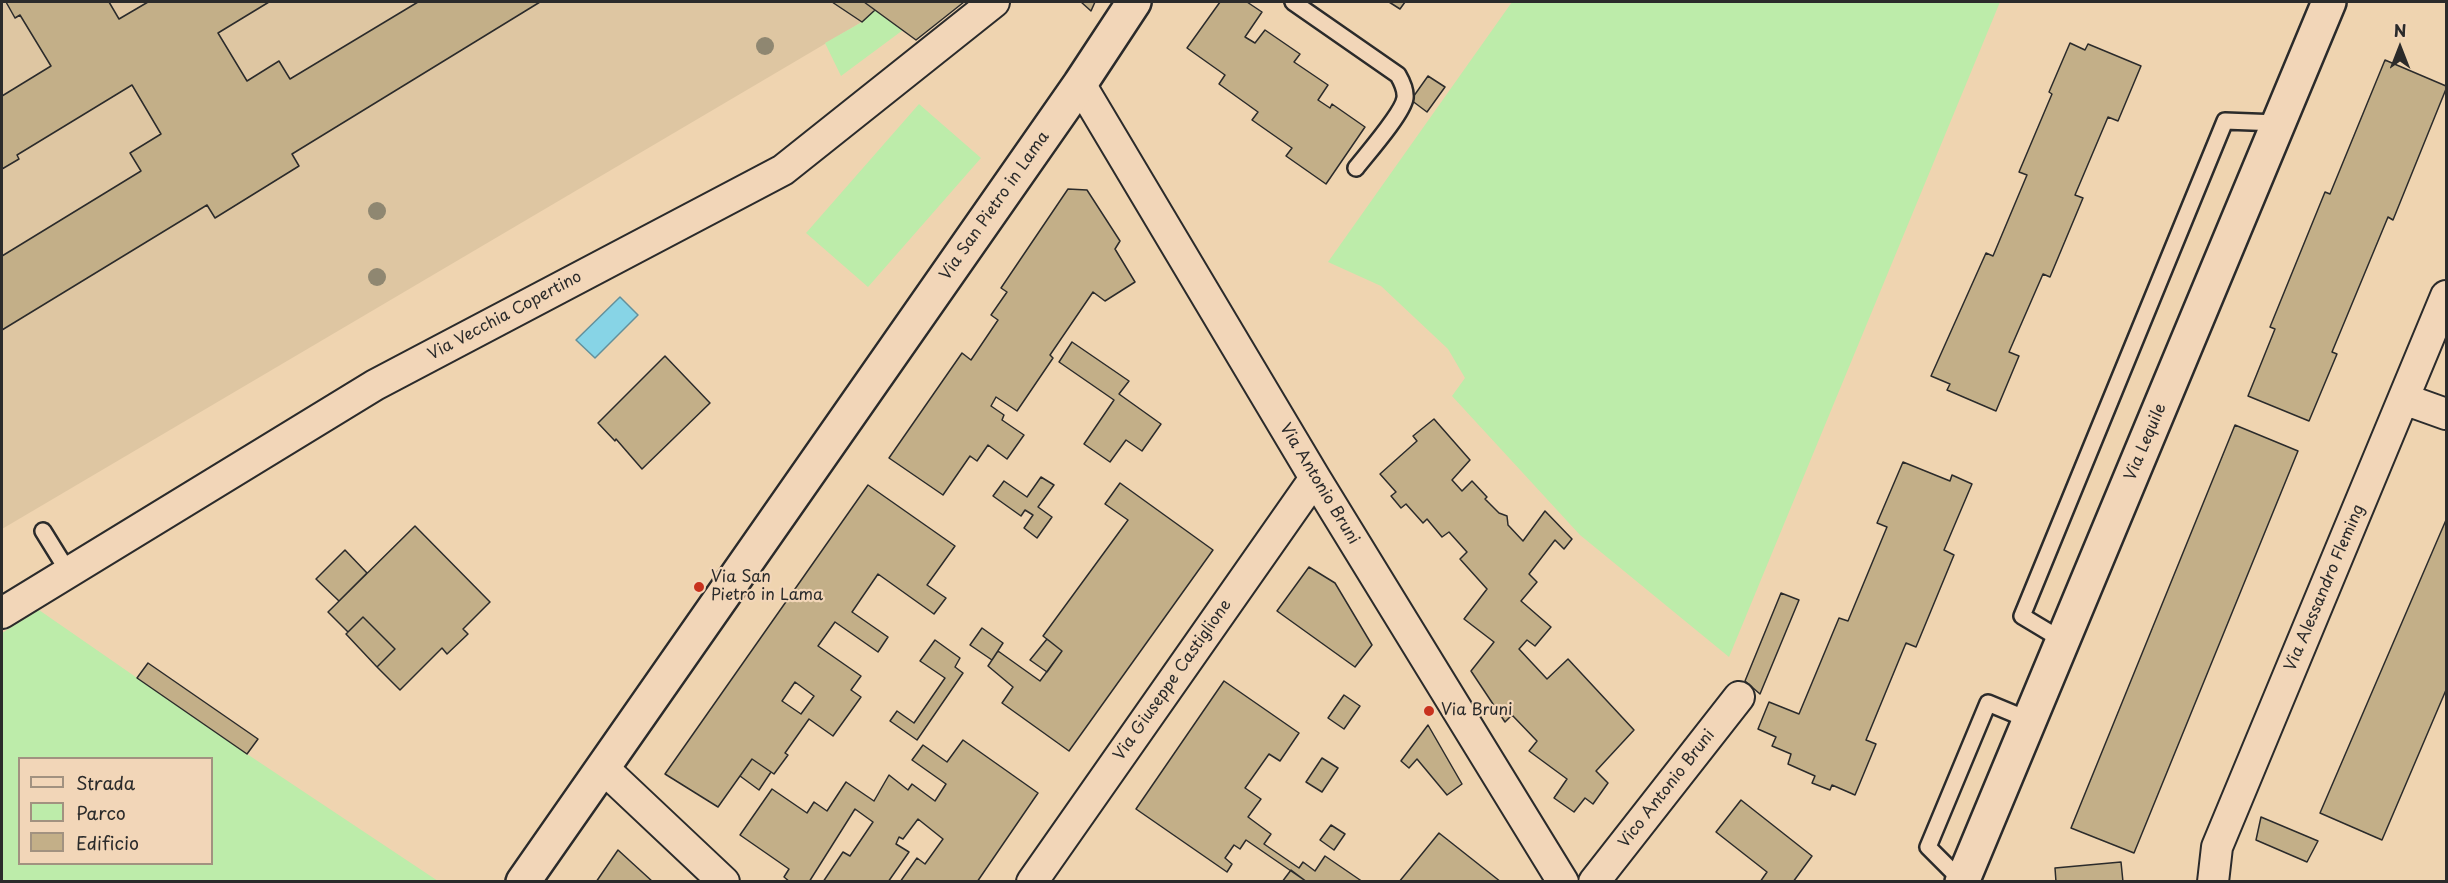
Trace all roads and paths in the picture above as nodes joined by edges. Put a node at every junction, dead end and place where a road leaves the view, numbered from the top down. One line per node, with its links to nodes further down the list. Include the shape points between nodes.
1 (994, 2): 13 (street, Via Vecchia Copertino, via 783,170 375,385)
2 (1134, 2): 5 (main road, Via San Pietro in Lama)
3 (1293, 2): 7 (lane, via 1398,75 1403,85 1405,98 1400,109)
4 (2329, 2): 6 (main road, Via Lequile)
5 (1080, 84): 11 (street, Via Antonio Bruni); 18 (main road, Via San Pietro in Lama)
6 (2278, 123): 15 (main road, Via Lequile); 15 (lane, via 2225,121 2022,616)
7 (1356, 168)
8 (2446, 296): 9 (street, Via Alessandro Fleming)
9 (2404, 399): 10 (street); 25 (street, Via Alessandro Fleming, via 2217,847)
10 (2446, 414)
11 (1315, 478): 22 (street, Via Giuseppe Castiglione); 23 (street, Via Antonio Bruni)
12 (42, 531): 13 (lane)
13 (69, 573): 14 (street, Via Vecchia Copertino)
14 (2, 613)
15 (2062, 640): 17 (main road, Via Lequile)
16 (1739, 697): 24 (street, Vico Antonio Bruni)
17 (2030, 720): 19 (main road, Via Lequile); 19 (lane, via 1988,703 1928,847)
18 (602, 767): 20 (main road, Via San Pietro in Lama); 21 (street)
19 (1962, 881)
20 (523, 882)
21 (724, 882)
22 (1032, 882)
23 (1563, 882)
24 (1594, 882)
25 (2213, 882)

